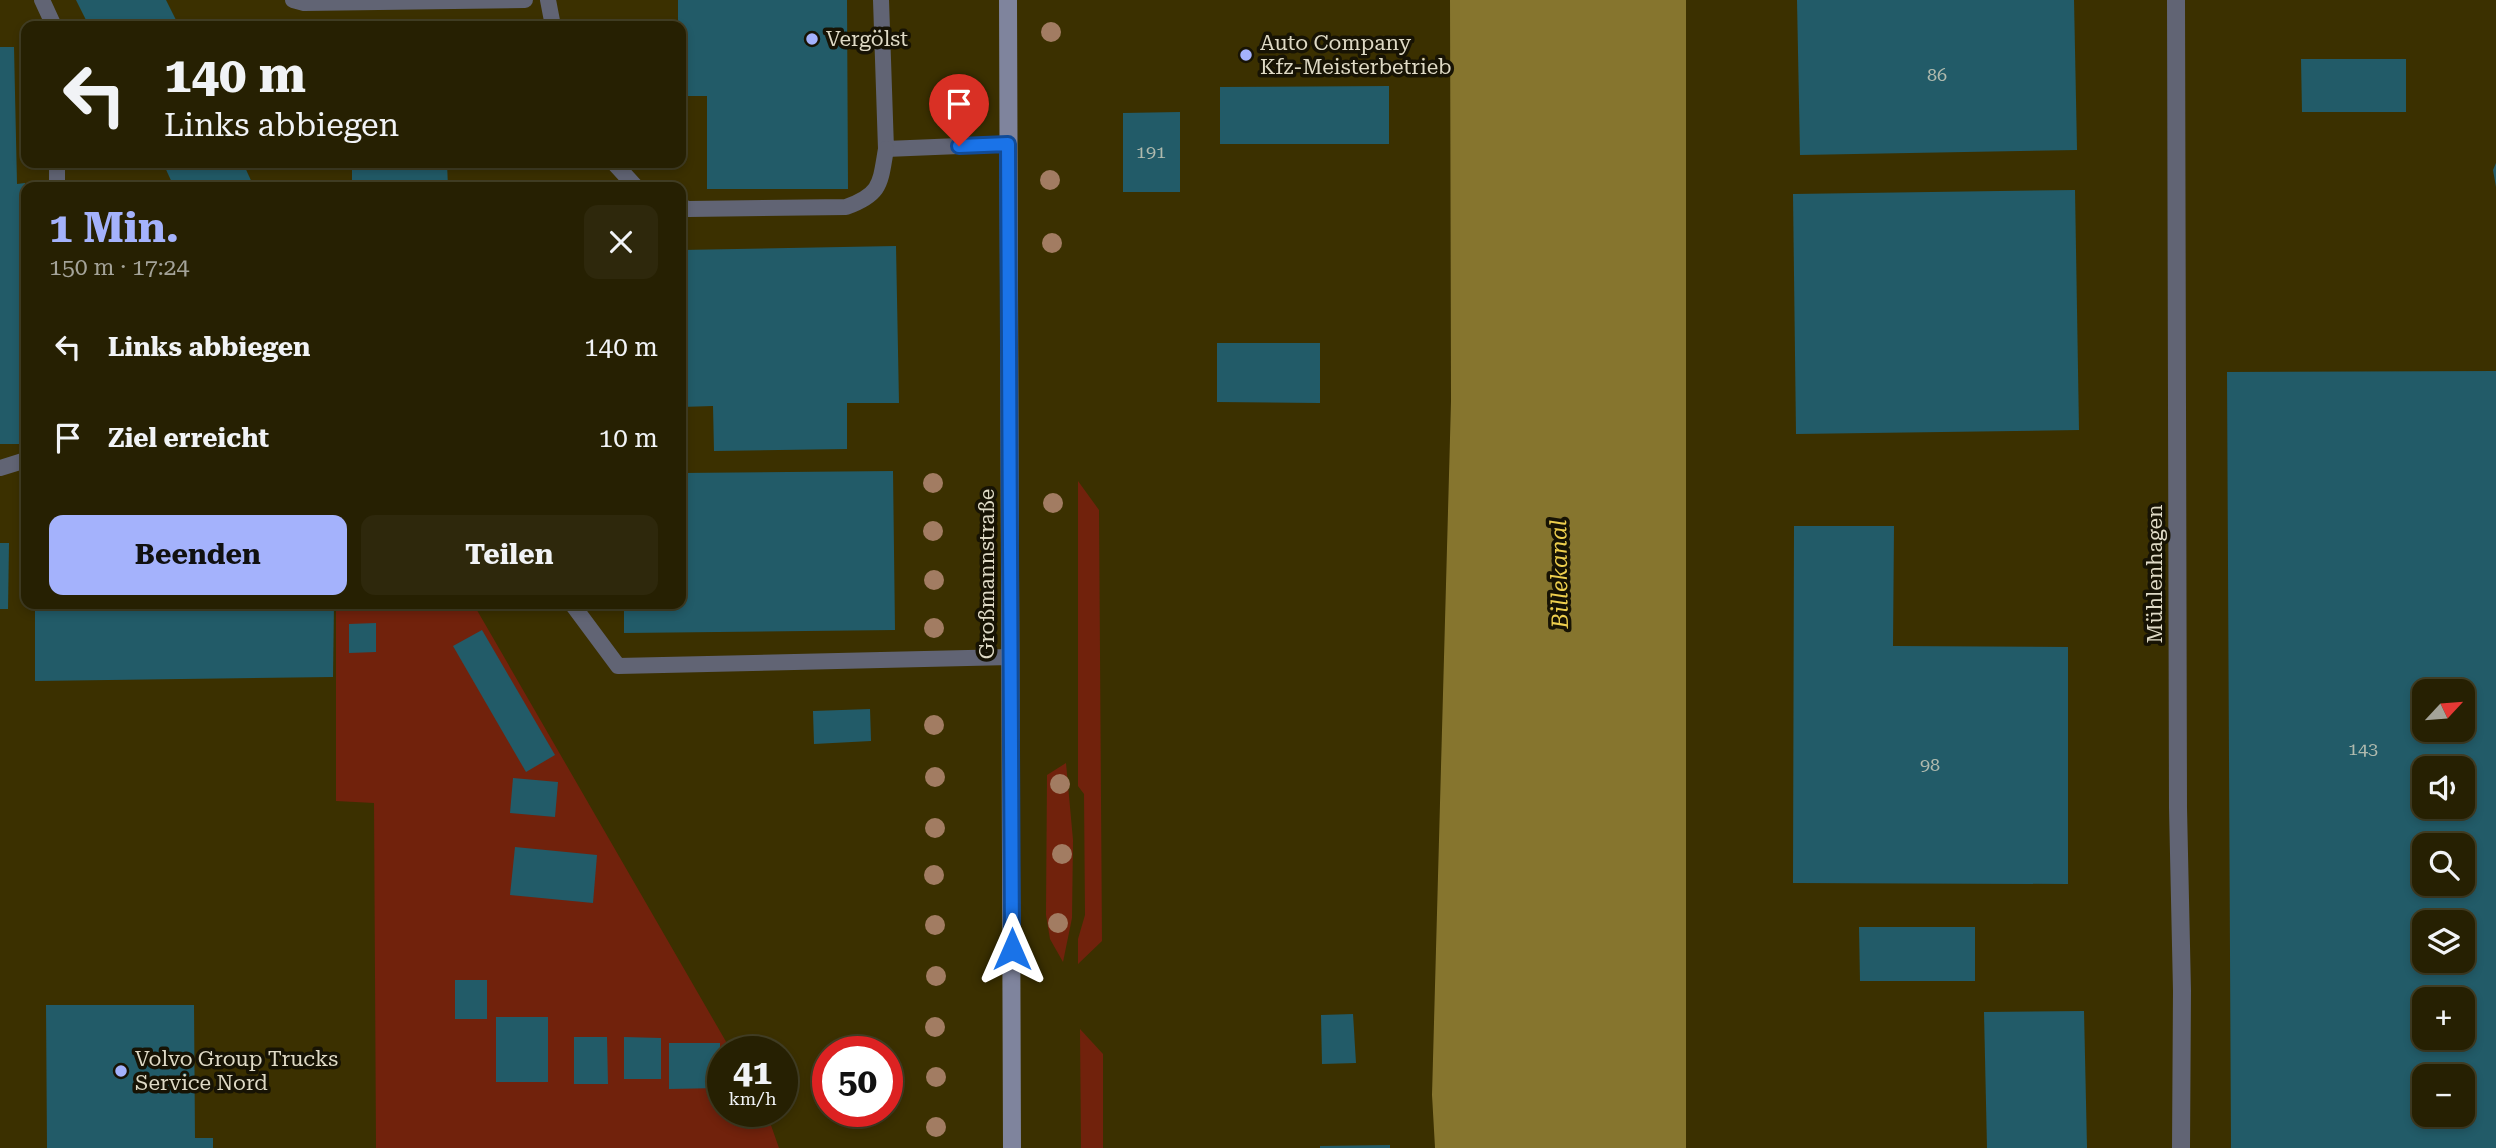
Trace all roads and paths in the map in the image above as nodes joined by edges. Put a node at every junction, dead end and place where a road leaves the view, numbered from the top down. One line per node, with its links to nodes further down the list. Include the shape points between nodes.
1 (42, 0): 8 (lane)
2 (293, 0): 3 (lane)
3 (526, 0)
4 (548, 0): 9 (lane)
5 (881, 0): 11 (lane)
6 (1007, 0): 10 (main road, Großmannstraße)
7 (2176, 0): 20 (street, Mühlenhagen)
8 (52, 21)
9 (552, 21)
10 (1008, 144): 11 (lane); 18 (main road, Großmannstraße)
11 (886, 149): 14 (lane, via 880,184 865,200 846,207)
12 (619, 168): 13 (lane)
13 (631, 182)
14 (686, 208)
15 (21, 462): 16 (lane)
16 (0, 468)
17 (576, 609): 18 (lane, via 618,666)
18 (1011, 657): 19 (main road, Großmannstraße)
19 (1012, 1148)
20 (2181, 1148)

